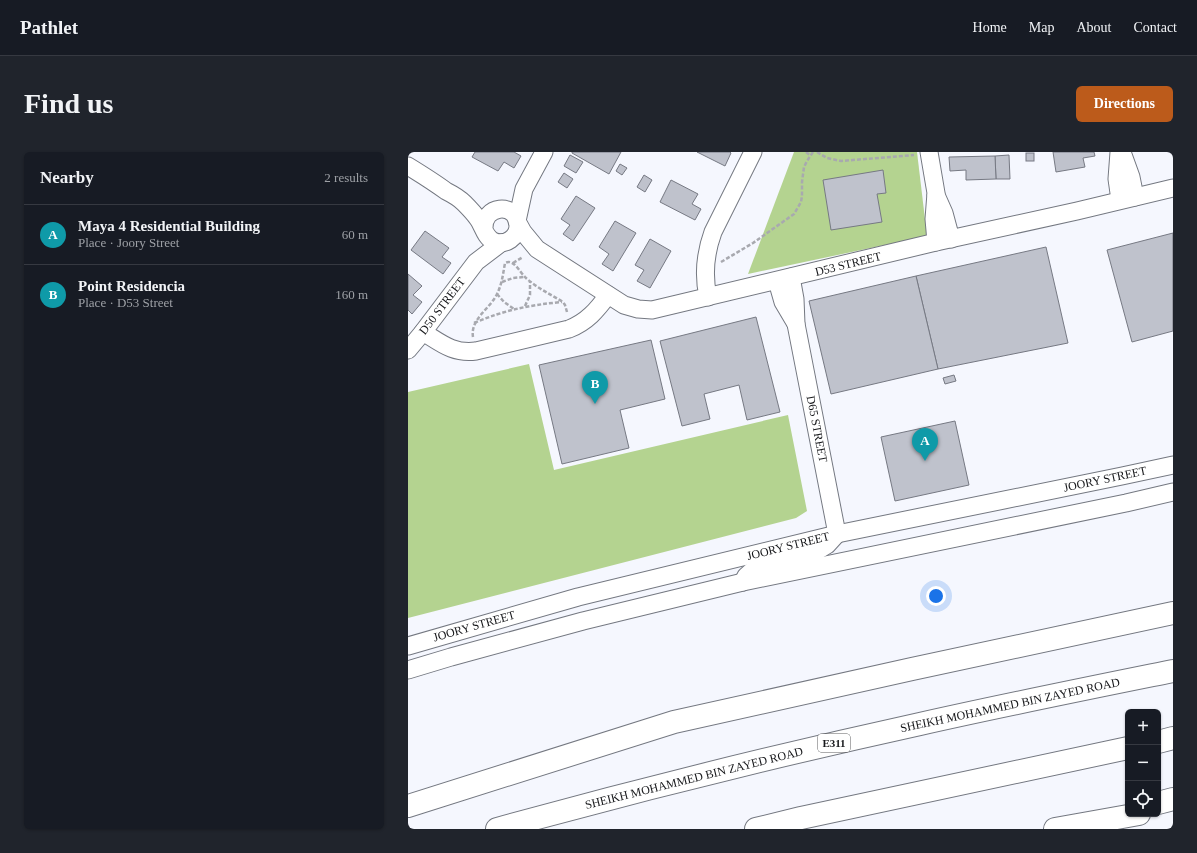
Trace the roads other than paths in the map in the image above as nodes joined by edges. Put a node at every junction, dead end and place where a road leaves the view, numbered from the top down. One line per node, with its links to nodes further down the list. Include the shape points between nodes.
1 (544, 152): 8 (street)
2 (753, 152): 20 (street, via 708,244 705,270)
3 (1119, 152): 9 (street, via 1117,179)
4 (1122, 152): 9 (street, via 1131,177)
5 (929, 153): 14 (street, via 936,193 944,212)
6 (408, 166): 10 (street)
7 (1173, 188): 9 (street, D53 STREET)
8 (524, 189): 11 (street); 12 (street)
9 (1128, 198): 14 (street, D53 STREET)
10 (462, 201): 11 (street); 13 (street, via 478,219)
11 (496, 210): 12 (street, via 508,210); 13 (street, via 490,212 485,220)
12 (517, 222): 15 (street, via 517,232); 16 (street, D53 STREET)
13 (485, 232): 15 (street, via 492,241); 17 (street, D50 STREET)
14 (944, 240): 18 (street, D53 STREET)
15 (504, 242): 16 (street, D53 STREET); 17 (street, D50 STREET)
16 (537, 249): 19 (street, D53 STREET)
17 (476, 262): 21 (street, D50 STREET)
18 (784, 279): 20 (street, D53 STREET); 25 (street, D65 STREET, via 795,299 796,324)
19 (608, 295): 20 (street, D53 STREET, via 631,308 645,310); 21 (street, via 590,317 569,329 476,351 452,349)
20 (708, 297)
21 (423, 332): 22 (street, D50 STREET)
22 (408, 350)
23 (1173, 465): 25 (street, JOORY STREET)
24 (1173, 492): 26 (street, JOORY STREET)
25 (837, 534): 26 (street, via 827,546 814,553 755,568); 28 (street, JOORY STREET, via 578,597)
26 (743, 582): 29 (street, JOORY STREET, via 583,621)
27 (1173, 614): 36 (highway, via 674,722)
28 (408, 646)
29 (408, 670)
30 (1173, 670): 42 (highway, SHEIKH MOHAMMED BIN ZAYED ROAD / E311, via 782,755)
31 (1173, 738): 32 (highway)
32 (1161, 741)
33 (1125, 749): 43 (highway)
34 (1173, 799): 35 (highway)
35 (1161, 802)
36 (408, 806)
37 (1173, 808): 38 (highway)
38 (1161, 810)
39 (1125, 813): 41 (highway)
40 (1125, 816): 41 (highway)
41 (1088, 823): 44 (highway)
42 (498, 829)
43 (756, 829)
44 (1056, 829)

